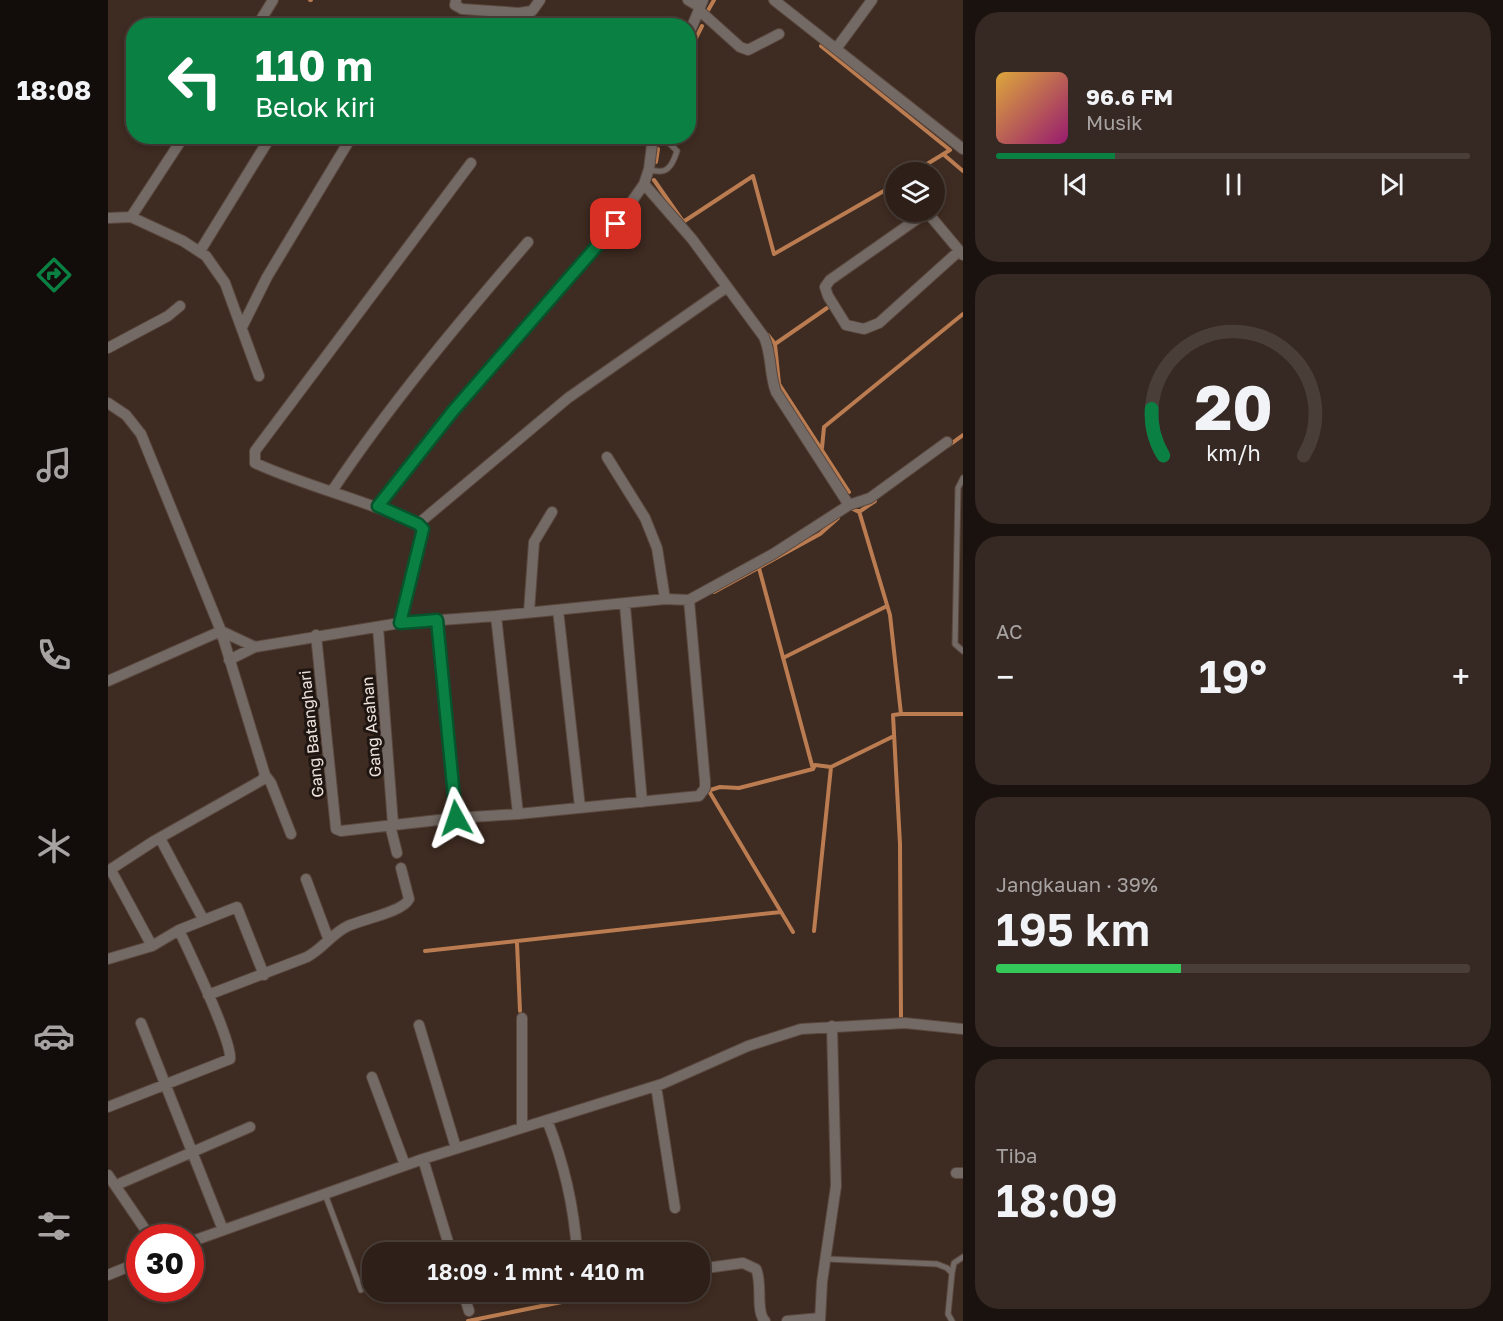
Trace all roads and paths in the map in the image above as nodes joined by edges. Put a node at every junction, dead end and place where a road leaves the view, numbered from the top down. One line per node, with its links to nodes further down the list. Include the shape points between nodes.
1 (273, 0): 8 (street)
2 (456, 0): 3 (street, via 455,5 462,9 519,13 532,11)
3 (540, 0)
4 (688, 0): 7 (street)
5 (774, 0): 10 (street)
6 (872, 0): 10 (street)
7 (701, 6): 9 (street, via 740,47 748,50)
8 (262, 18)
9 (779, 34)
10 (836, 49): 16 (street)
11 (179, 144): 20 (street)
12 (266, 144): 25 (street)
13 (347, 144): 29 (street, via 267,277)
14 (652, 144): 18 (street)
15 (669, 144): 18 (lane, via 677,151 674,163 665,172)
16 (963, 149)
17 (471, 163): 36 (street, via 255,451 255,463)
18 (649, 170): 19 (street)
19 (644, 184): 27 (street); 38 (street, via 616,224 453,411)
20 (131, 217): 21 (street); 25 (street)
21 (108, 218)
22 (913, 222): 26 (street, via 825,287 846,325 864,329 879,323)
23 (935, 222): 26 (street)
24 (528, 242): 36 (street, via 452,330 371,433)
25 (200, 250): 29 (street, via 225,284)
26 (961, 253)
27 (727, 287): 37 (street, via 764,336 776,392); 40 (street, via 568,398)
28 (180, 306): 30 (street)
29 (242, 327): 31 (street)
30 (108, 348)
31 (259, 376)
32 (108, 403): 50 (street, via 126,415 141,434)
33 (947, 442): 37 (street, via 870,498)
34 (606, 457): 41 (street, via 649,527 657,548)
35 (963, 478): 53 (lane, via 957,488 955,644)
36 (332, 491): 38 (street)
37 (849, 505): 42 (street, via 790,544)
38 (378, 506): 40 (street)
39 (552, 512): 45 (street, via 534,542)
40 (418, 524): 48 (street, via 423,529)
41 (665, 599): 42 (street); 43 (street)
42 (689, 600): 57 (street, via 705,788 699,796)
43 (625, 604): 44 (street); 57 (street)
44 (558, 609): 45 (street); 58 (street)
45 (529, 612): 46 (street)
46 (496, 616): 47 (street); 59 (street)
47 (437, 620): 48 (street); 60 (street)
48 (400, 623): 49 (street)
49 (378, 627): 51 (street); 61 (street, Gang Asahan)
50 (221, 631): 52 (street); 54 (street); 55 (street)
51 (316, 635): 52 (street); 61 (street, Gang Batanghari, via 336,830)
52 (255, 647): 54 (street)
53 (963, 651)
54 (229, 660): 56 (street)
55 (108, 681)
56 (265, 775): 62 (street); 66 (street, via 154,841)
57 (642, 802): 58 (street)
58 (580, 807): 59 (street)
59 (518, 814): 60 (street)
60 (456, 818): 61 (street)
61 (392, 825): 64 (street, Gang Asahan)
62 (291, 834)
63 (162, 842): 68 (street)
64 (397, 853)
65 (401, 867): 70 (street, via 407,903)
66 (110, 873): 71 (street)
67 (306, 879): 70 (street)
68 (204, 919): 69 (street); 73 (street, via 237,907)
69 (179, 930): 71 (street); 74 (street)
70 (327, 938): 73 (street, via 320,950)
71 (152, 946): 72 (street)
72 (108, 959)
73 (264, 975): 74 (street)
74 (208, 995): 81 (street, via 230,1059)
75 (522, 1018): 86 (street)
76 (141, 1023): 81 (street)
77 (419, 1025): 87 (street)
78 (832, 1026): 79 (street, via 905,1023); 82 (street, via 801,1029 748,1046); 101 (street, via 836,1186)
79 (963, 1029)
80 (372, 1077): 90 (street)
81 (167, 1085): 83 (street); 88 (street)
82 (656, 1086): 84 (street); 94 (street)
83 (108, 1107)
84 (547, 1120): 86 (street); 99 (street, via 569,1188)
85 (250, 1127): 88 (street)
86 (522, 1127): 87 (street)
87 (456, 1148): 89 (street)
88 (193, 1154): 92 (street); 96 (street)
89 (423, 1159): 90 (street); 98 (street)
90 (405, 1165): 93 (street)
91 (108, 1175): 95 (street)
92 (121, 1183)
93 (325, 1194): 96 (street); 106 (lane)
94 (675, 1208)
95 (142, 1224)
96 (223, 1230): 97 (street)
97 (204, 1237)
98 (448, 1242)
99 (576, 1242)
100 (963, 1257): 104 (lane, via 954,1263)
101 (827, 1259): 104 (lane, via 937,1264); 109 (street)
102 (126, 1268): 105 (street)
103 (710, 1268): 110 (street, via 743,1263 756,1269 761,1279 760,1313)
104 (952, 1273): 112 (lane, via 948,1314)
105 (108, 1275)
106 (360, 1290)
107 (466, 1302): 108 (street)
108 (469, 1311)
109 (820, 1320): 111 (street)
110 (765, 1321)
111 (787, 1321)
112 (952, 1321)

